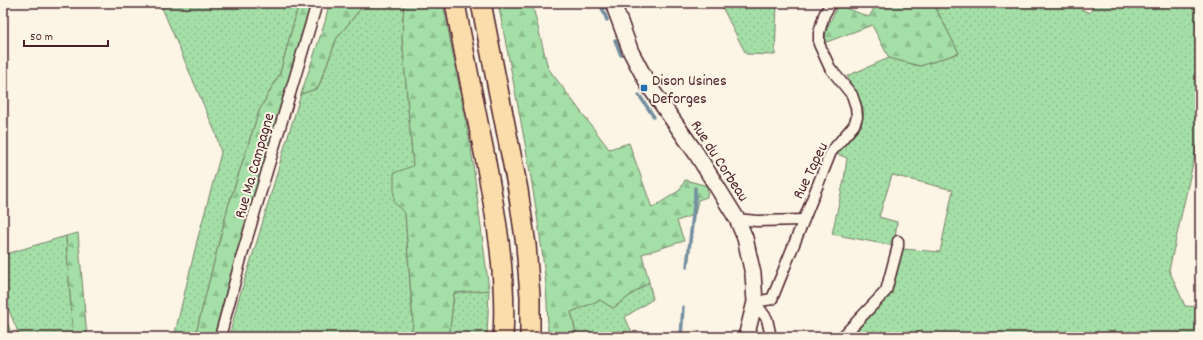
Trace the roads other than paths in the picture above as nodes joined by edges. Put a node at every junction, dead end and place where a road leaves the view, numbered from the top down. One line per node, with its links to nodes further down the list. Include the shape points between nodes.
1 (317, 3): 10 (street, Rue Ma Campagne)
2 (455, 3): 11 (highway, via 500,244 504,289)
3 (482, 3): 12 (highway, via 526,245)
4 (613, 3): 6 (street, Rue du Corbeau, via 631,52 649,86 696,153)
5 (831, 3): 7 (street, Rue Tapeu, via 822,21 819,44 830,68 852,96 857,117 854,125 831,152)
6 (737, 219): 7 (street); 9 (street, Rue du Corbeau, via 750,260)
7 (803, 220): 9 (street, Rue Tapeu, via 772,299)
8 (898, 240): 15 (street, via 886,291)
9 (755, 302): 13 (street, Rue du Corbeau); 14 (street, via 767,319)
10 (220, 337)
11 (503, 337)
12 (530, 337)
13 (746, 337)
14 (771, 337)
15 (842, 337)

